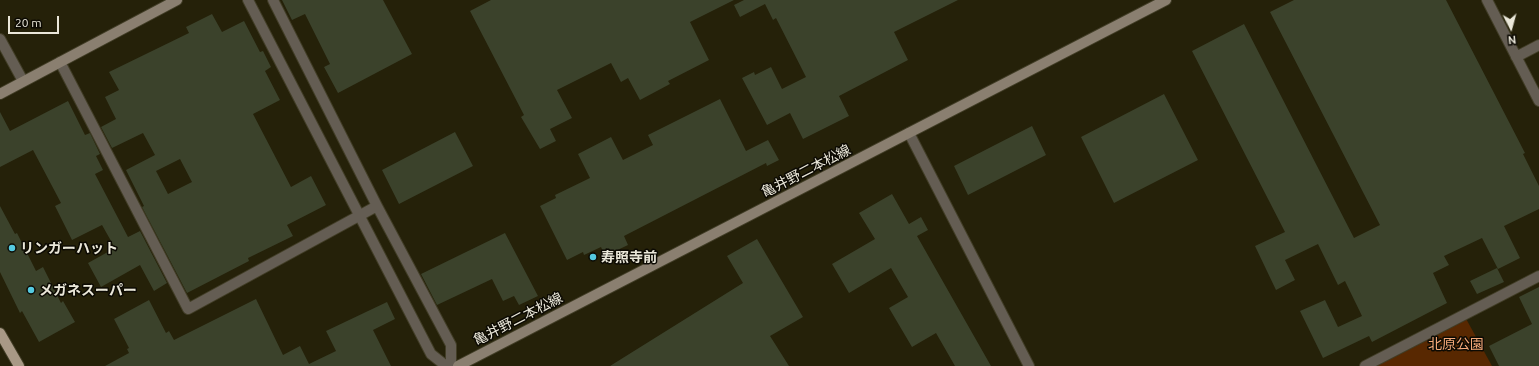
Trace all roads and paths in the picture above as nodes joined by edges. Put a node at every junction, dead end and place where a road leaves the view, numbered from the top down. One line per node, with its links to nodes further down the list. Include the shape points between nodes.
1 (177, 0): 10 (street)
2 (248, 0): 16 (street)
3 (273, 0): 15 (street)
4 (1166, 0): 6 (street, 亀井野二本松線)
5 (1487, 0): 9 (street)
6 (1150, 4): 14 (street, 亀井野二本松線)
7 (0, 39): 11 (street)
8 (1539, 45): 9 (street)
9 (1516, 57): 13 (street)
10 (60, 62): 11 (street); 16 (street, via 188,309)
11 (23, 81): 12 (street)
12 (0, 94)
13 (1539, 101)
14 (909, 133): 22 (street, 亀井野二本松線); 23 (street)
15 (377, 206): 16 (street); 21 (street, via 451,345)
16 (360, 215): 20 (street, via 431,354)
17 (1539, 276): 24 (street)
18 (0, 333): 19 (main road)
19 (19, 366)
20 (446, 366)
21 (451, 366)
22 (458, 366)
23 (1030, 366)
24 (1365, 366)

